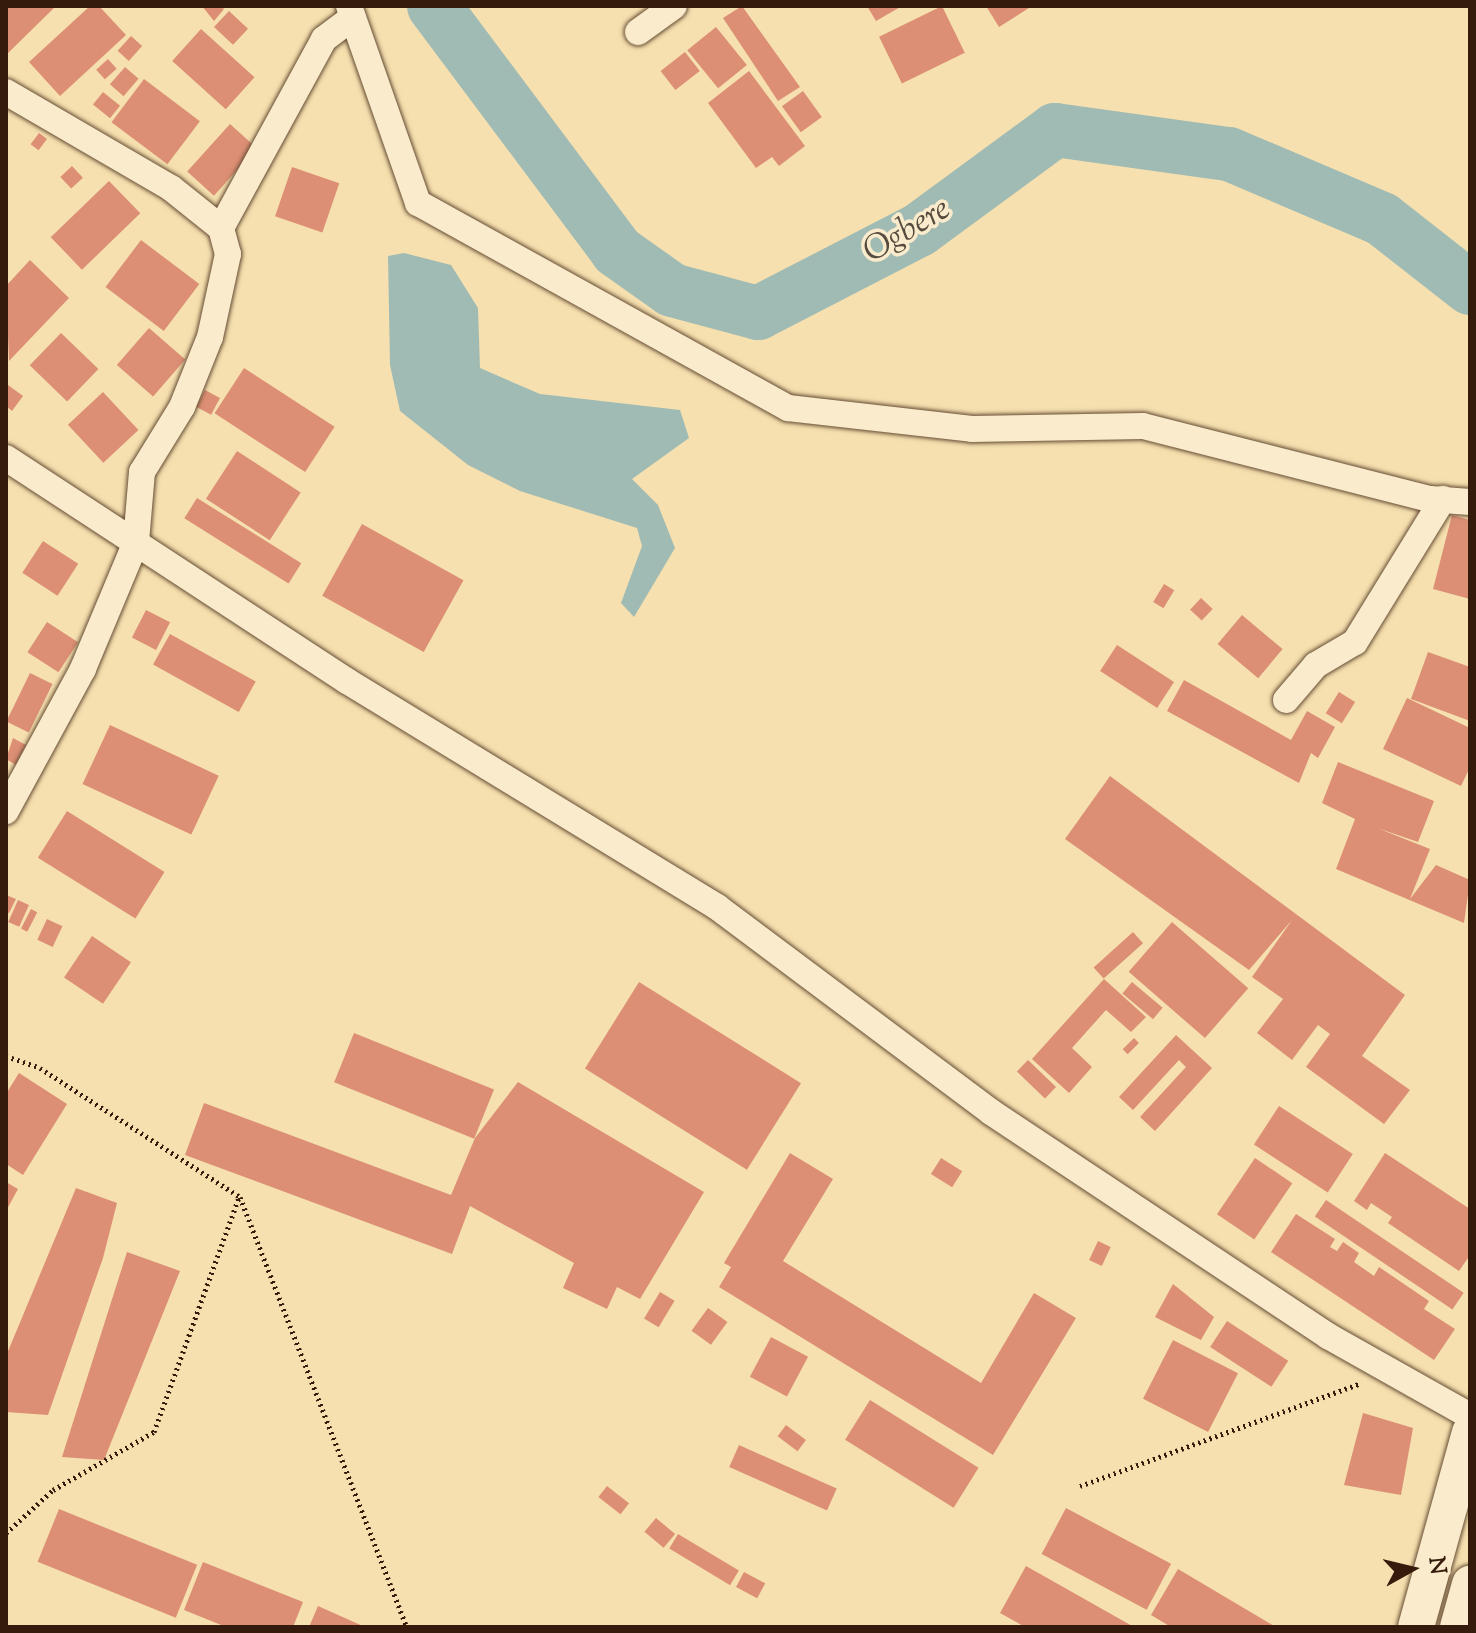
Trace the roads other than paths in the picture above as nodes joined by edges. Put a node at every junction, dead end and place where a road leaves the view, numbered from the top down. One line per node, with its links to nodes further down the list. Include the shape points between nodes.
1 (674, 6): 3 (street)
2 (351, 12): 5 (street, via 324,39); 7 (street, via 418,203 788,408 972,429 1143,426)
3 (638, 32)
4 (6, 92): 5 (street, via 171,188)
5 (221, 228): 9 (street, via 228,254 210,337 182,407 142,472)
6 (6, 458): 9 (street)
7 (1443, 499): 8 (street); 10 (street, via 1355,642 1316,665)
8 (1470, 502)
9 (136, 542): 11 (street, via 83,669); 12 (street, via 717,907 991,1112 1390,1372)
10 (1286, 700)
11 (6, 811)
12 (1470, 1416)
13 (1470, 1432): 15 (main road)
14 (1470, 1584): 16 (main road)
15 (1416, 1627)
16 (1458, 1627)

